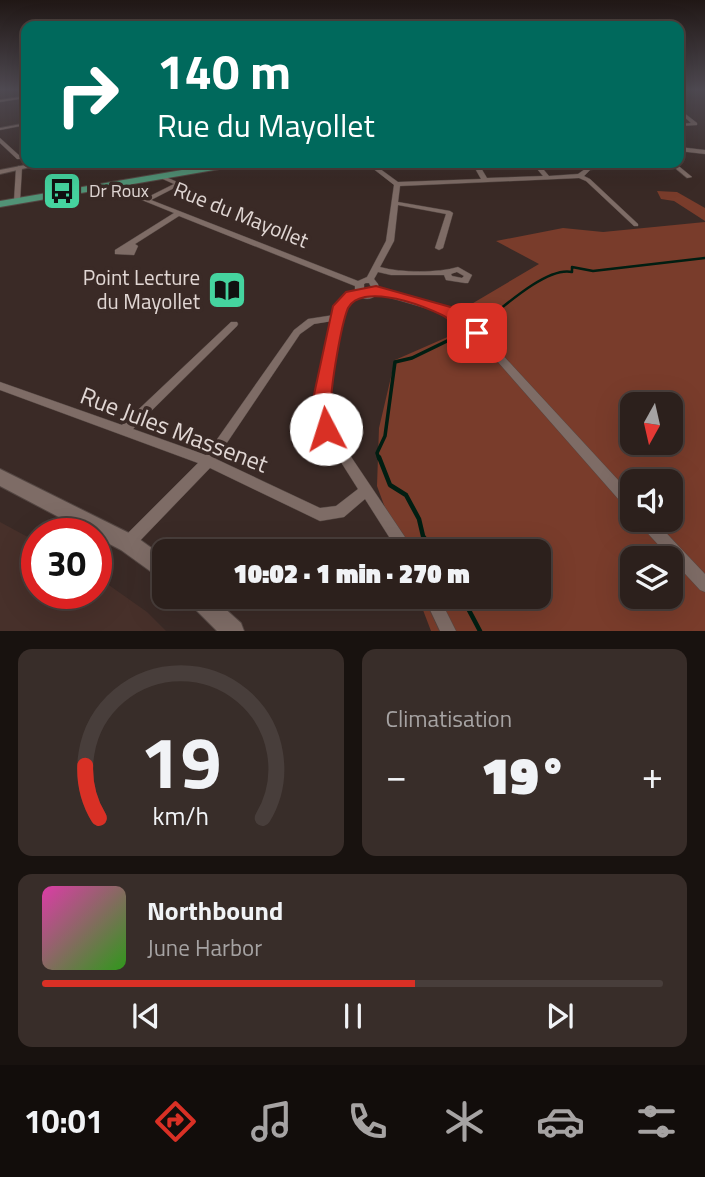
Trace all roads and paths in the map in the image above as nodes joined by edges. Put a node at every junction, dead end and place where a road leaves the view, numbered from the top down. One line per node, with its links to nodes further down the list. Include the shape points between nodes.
1 (690, 119): 3 (street, via 695,124)
2 (21, 125): 4 (street)
3 (684, 125)
4 (0, 129)
5 (0, 140): 8 (street)
6 (684, 150): 7 (street)
7 (705, 152)
8 (19, 158)
9 (19, 168): 17 (street); 26 (street)
10 (207, 168): 18 (main road)
11 (376, 168): 23 (street)
12 (478, 168): 22 (street)
13 (539, 168): 19 (street)
14 (594, 168): 16 (street)
15 (678, 168): 21 (street)
16 (588, 169): 20 (street)
17 (0, 173)
18 (159, 176): 24 (main road); 25 (street, via 179,184)
19 (546, 176): 20 (street); 22 (street)
20 (580, 176): 30 (street)
21 (689, 177)
22 (484, 179): 23 (street)
23 (397, 184): 27 (street)
24 (108, 185): 25 (street, Rue du Mayollet); 26 (main road)
25 (146, 200): 29 (street, Rue du Mayollet)
26 (17, 201): 28 (main road)
27 (395, 203): 32 (street, via 450,213); 33 (street, via 390,241)
28 (0, 204)
29 (179, 213): 31 (street); 36 (street, Rue du Mayollet)
30 (636, 225)
31 (131, 245)
32 (439, 248)
33 (377, 269): 34 (street); 35 (street)
34 (447, 272)
35 (369, 281): 36 (street); 37 (street, via 377,285)
36 (358, 288): 37 (street, via 366,294); 38 (street, via 344,300)
37 (376, 290): 45 (street, via 449,312 472,328)
38 (338, 317): 42 (street, via 310,321 297,332); 44 (street, via 321,415)
39 (234, 324): 41 (street)
40 (0, 386): 41 (street, Rue Jules Massenet)
41 (124, 431): 42 (street, Rue Jules Massenet)
42 (208, 461): 44 (street, Rue Jules Massenet, via 320,515 339,512); 48 (street)
43 (0, 477): 48 (main road)
44 (366, 491): 47 (street)
45 (620, 492)
46 (656, 532): 50 (street)
47 (398, 539)
48 (128, 543): 49 (main road)
49 (152, 560)
50 (705, 585)
51 (210, 609): 53 (main road)
52 (437, 609): 54 (street)
53 (233, 631)
54 (449, 631)

